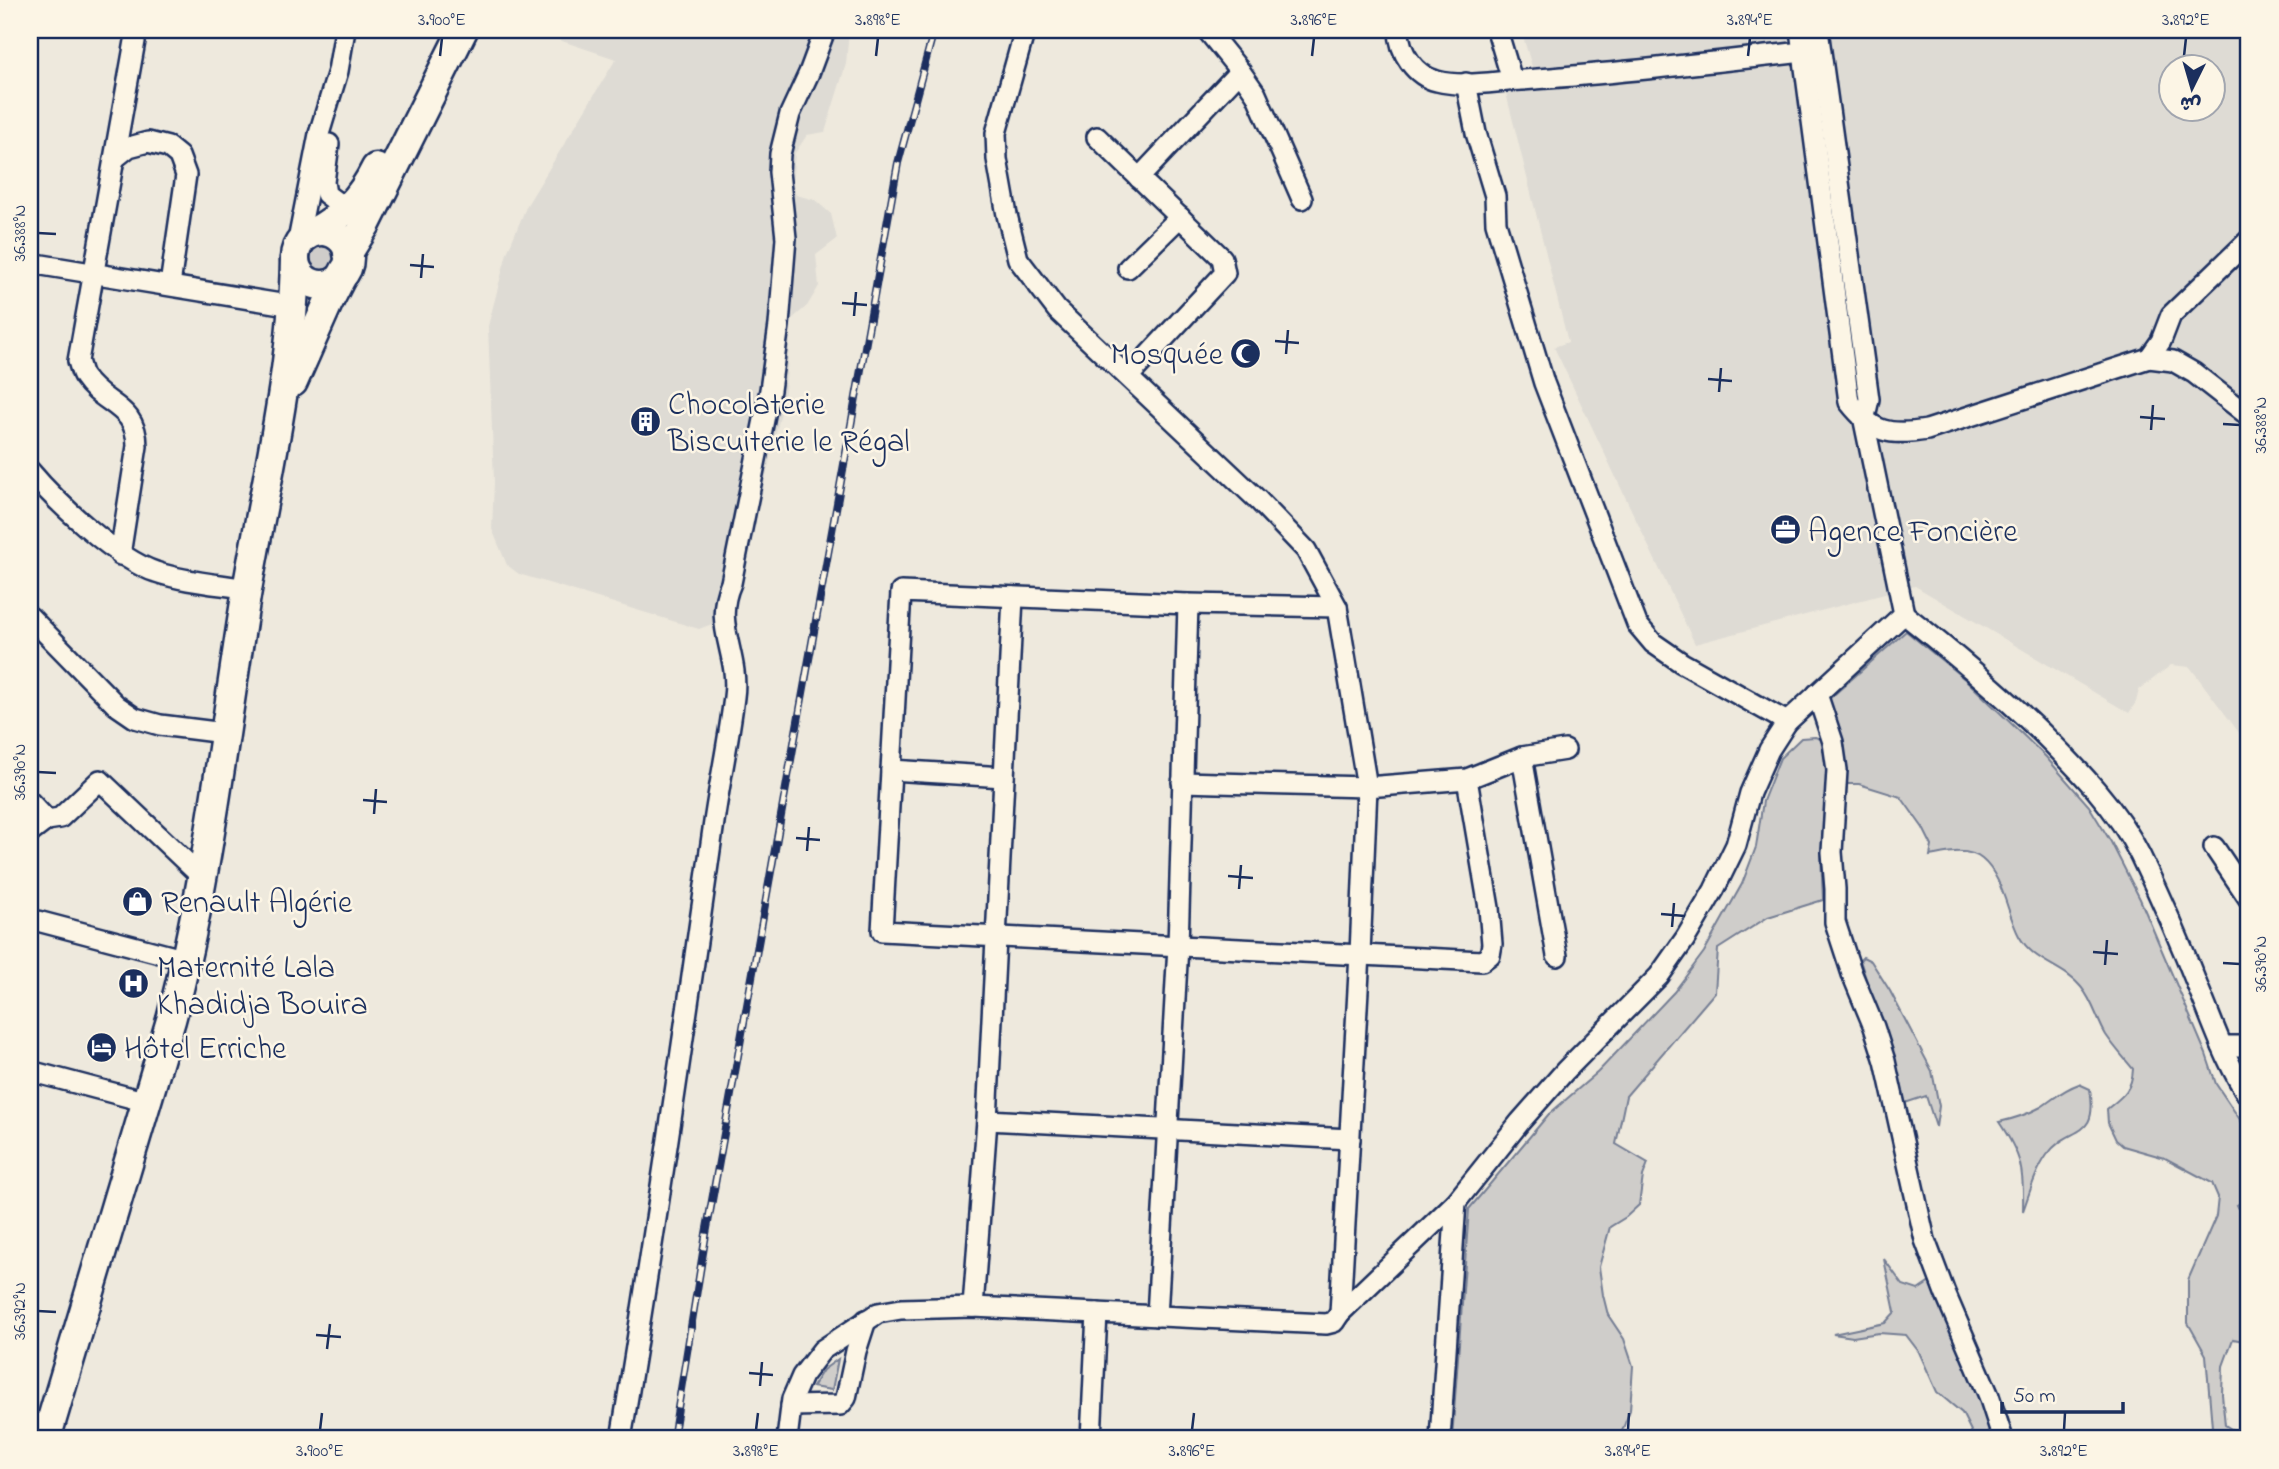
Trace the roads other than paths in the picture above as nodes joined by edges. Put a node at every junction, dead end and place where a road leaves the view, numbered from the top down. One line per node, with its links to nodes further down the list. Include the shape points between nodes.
1 (137, 30): 18 (street)
2 (345, 30): 13 (street)
3 (443, 30): 23 (main road, via 361,195)
4 (463, 30): 23 (main road, via 378,201)
5 (825, 30): 80 (street, via 790,114 780,154 786,238 779,325 759,450 724,598 723,623 734,666 735,694)
6 (1025, 30): 30 (street, via 996,133 1018,259 1057,310)
7 (1207, 30): 14 (street)
8 (1399, 30): 16 (street, via 1403,51 1423,75)
9 (1497, 30): 15 (street)
10 (1800, 30): 12 (street)
11 (1818, 30): 33 (street, via 1869,398)
12 (1803, 52): 15 (street); 33 (street, via 1849,402)
13 (338, 71): 23 (street, via 324,182); 23 (street, via 319,134)
14 (1240, 71): 19 (street); 20 (street, via 1256,94)
15 (1512, 80): 16 (street)
16 (1466, 83): 43 (street, via 1495,196 1496,223 1544,383 1637,624 1653,643 1682,663)
17 (1097, 137): 19 (street)
18 (114, 159): 26 (street); 27 (street, via 128,146 148,142 179,156 186,175)
19 (1139, 178): 21 (street)
20 (1302, 199)
21 (1180, 217): 25 (street); 30 (street, via 1222,258 1226,273)
22 (2249, 240): 29 (street, via 2171,315)
23 (325, 241): 28 (main road); 31 (main road, via 328,303)
24 (30, 263): 26 (street)
25 (1128, 268)
26 (93, 274): 27 (street); 35 (street, via 78,361 83,377 132,419 137,432)
27 (170, 285): 28 (street)
28 (293, 306): 31 (main road)
29 (2149, 358): 32 (street, via 2174,361); 33 (street, via 1927,429 1894,433)
30 (1129, 376): 39 (street, via 1307,550)
31 (281, 411): 36 (main road)
32 (2249, 416)
33 (1864, 421): 40 (street)
34 (30, 471): 35 (street)
35 (120, 555): 36 (street, via 158,573)
36 (248, 589): 44 (main road)
37 (1013, 597): 38 (street); 47 (street, via 901,592); 48 (street)
38 (1188, 604): 39 (street); 50 (street)
39 (1337, 607): 51 (street)
40 (1904, 614): 42 (street); 64 (street, via 2031,723 2108,805 2139,853)
41 (30, 617): 44 (street, via 116,705 135,718)
42 (1818, 694): 43 (street); 84 (street, via 1837,770 1832,852 1835,922 1885,1061 1925,1240)
43 (1787, 722): 72 (street, via 1750,793 1736,845 1672,958 1565,1071)
44 (224, 733): 56 (main road)
45 (1565, 750): 46 (street)
46 (1522, 757): 49 (street); 62 (street)
47 (891, 770): 48 (street); 59 (street, via 882,931)
48 (1004, 776): 59 (street)
49 (1467, 779): 51 (street); 61 (street, via 1489,908 1490,956 1482,961)
50 (1182, 782): 51 (street); 60 (street)
51 (1367, 787): 61 (street)
52 (30, 802): 53 (street)
53 (47, 820): 54 (street); 56 (street, via 60,818 100,780)
54 (30, 833)
55 (2214, 847): 57 (street)
56 (202, 877): 63 (main road)
57 (2249, 900)
58 (30, 919): 63 (street)
59 (996, 938): 60 (street); 69 (street)
60 (1178, 946): 61 (street); 70 (street)
61 (1360, 954): 71 (street)
62 (1557, 957)
63 (186, 960): 68 (main road)
64 (2222, 1046): 65 (street); 67 (street)
65 (2249, 1046)
66 (30, 1071): 68 (street)
67 (2249, 1097)
68 (147, 1102): 79 (main road, via 60,1393)
69 (988, 1120): 70 (street); 73 (street)
70 (1168, 1131): 71 (street); 76 (street)
71 (1350, 1139): 75 (street)
72 (1456, 1202): 75 (street); 83 (street)
73 (973, 1307): 74 (street); 77 (street, via 901,1309)
74 (1097, 1313): 76 (street); 82 (street)
75 (1340, 1313): 76 (street, via 1326,1324)
76 (1157, 1315)
77 (866, 1320): 78 (street, via 822,1350 802,1376); 78 (street, via 846,1398 840,1405)
78 (791, 1406): 81 (street)
79 (38, 1436)
80 (621, 1439)
81 (787, 1439)
82 (1091, 1439)
83 (1440, 1439)
84 (2003, 1439)

